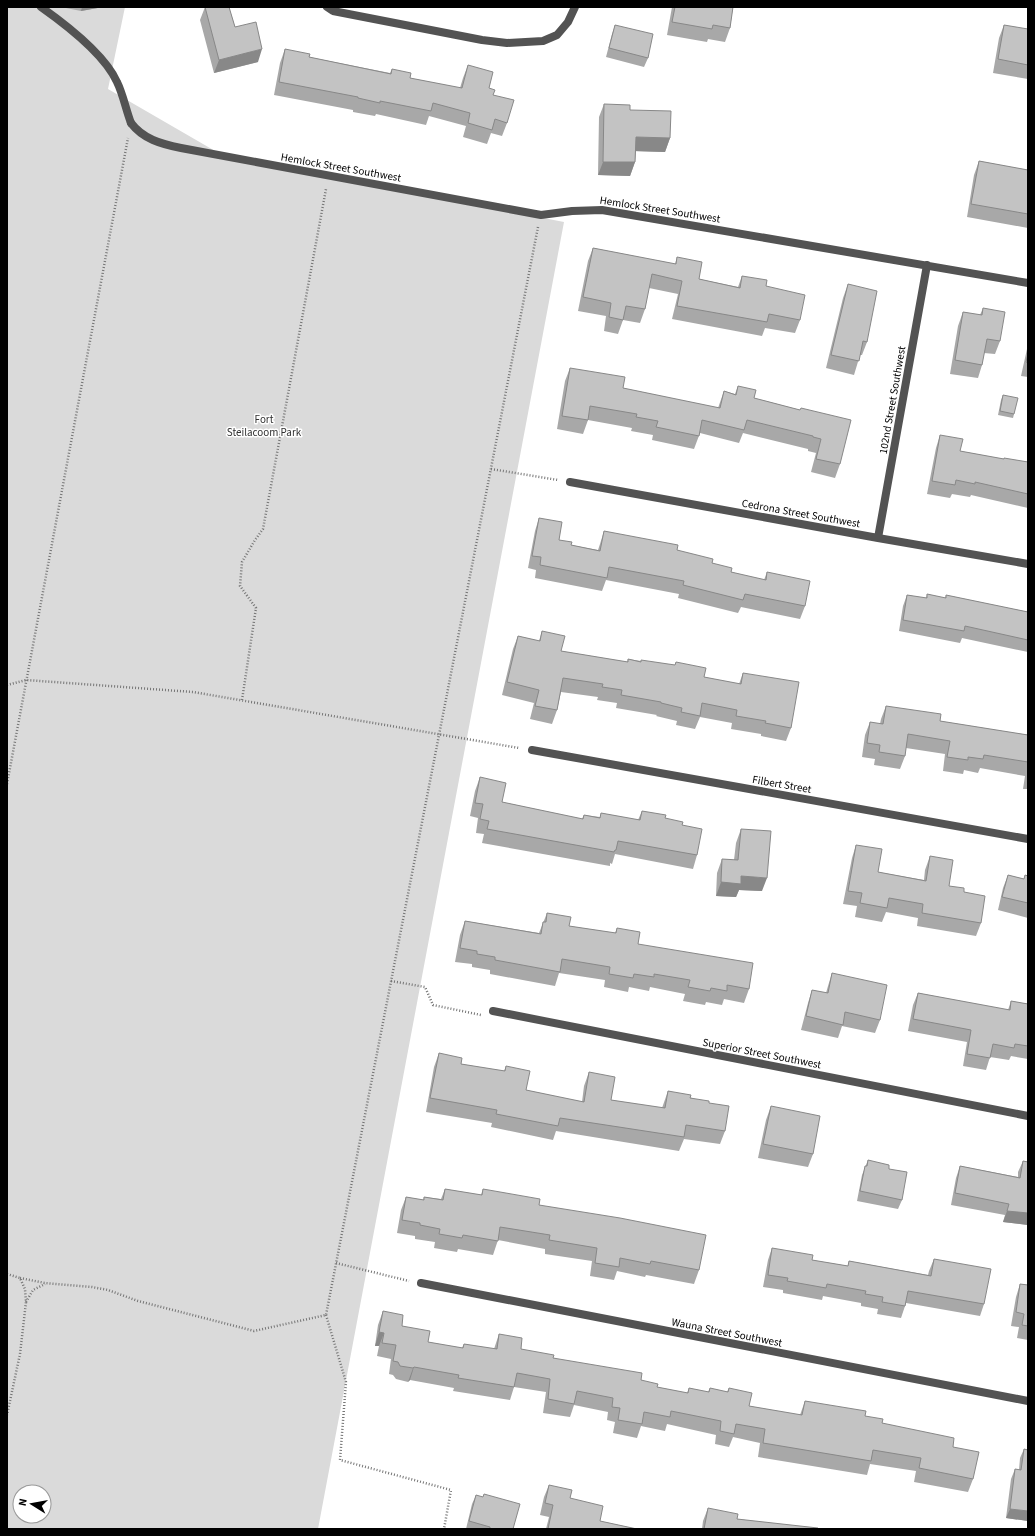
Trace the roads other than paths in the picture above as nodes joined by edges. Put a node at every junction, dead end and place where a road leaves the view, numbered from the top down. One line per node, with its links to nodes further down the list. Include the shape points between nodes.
1 (41, 7): 4 (street, Hemlock Street Southwest, via 67,26 104,62 117,82 130,123 149,139 181,148 540,215 602,210)
2 (327, 7): 3 (street, via 333,11 507,43 543,41 557,35 568,22)
3 (575, 7)
4 (927, 265): 5 (street, Hemlock Street Southwest); 7 (street, 102nd Street Southwest)
5 (1028, 283)
6 (570, 482): 7 (street, Cedrona Street Southwest)
7 (878, 538): 8 (street, Cedrona Street Southwest)
8 (1028, 564)
9 (532, 750): 10 (street, Filbert Street)
10 (1028, 839)
11 (493, 1011): 12 (street, Superior Street Southwest)
12 (1028, 1116)
13 (421, 1284): 14 (street, Wauna Street Southwest)
14 (1028, 1401)

